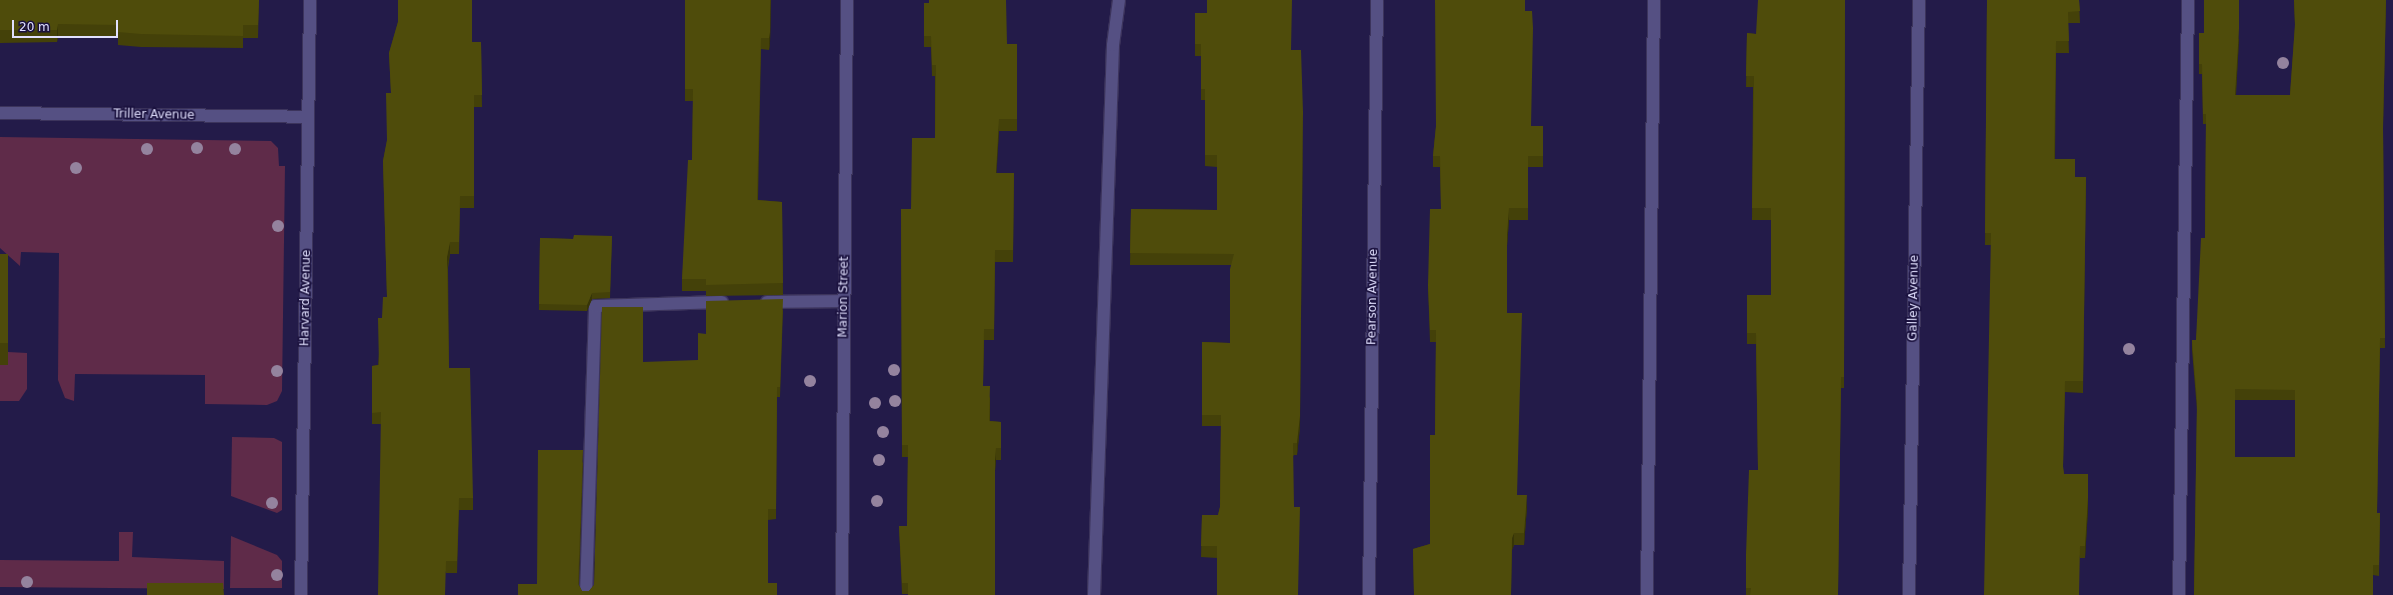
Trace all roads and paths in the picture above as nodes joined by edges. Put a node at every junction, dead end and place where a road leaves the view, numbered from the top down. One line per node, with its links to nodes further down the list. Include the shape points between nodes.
1 (310, 0): 9 (street, Harvard Avenue)
2 (847, 0): 12 (street, Marion Street)
3 (1119, 0): 16 (street, via 1113,45)
4 (1377, 0): 17 (street, Pearson Avenue)
5 (1654, 0): 18 (street)
6 (1919, 0): 19 (street, Galley Avenue)
7 (2188, 0): 20 (street)
8 (0, 112): 9 (street, Triller Avenue)
9 (308, 117): 13 (street, Harvard Avenue)
10 (735, 302): 14 (street, via 595,306)
11 (751, 302): 12 (street)
12 (844, 302): 15 (street, Marion Street)
13 (301, 595)
14 (586, 595)
15 (842, 595)
16 (1094, 595)
17 (1368, 595)
18 (1647, 595)
19 (1910, 595)
20 (2179, 595)

